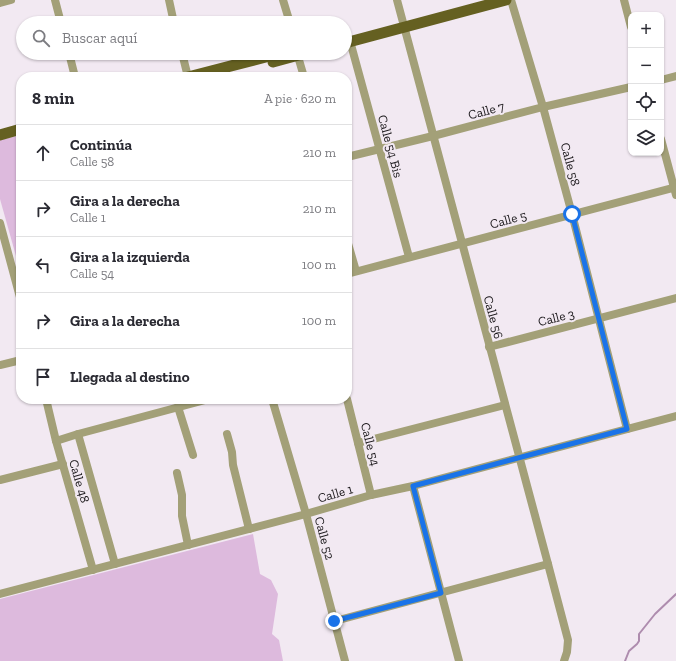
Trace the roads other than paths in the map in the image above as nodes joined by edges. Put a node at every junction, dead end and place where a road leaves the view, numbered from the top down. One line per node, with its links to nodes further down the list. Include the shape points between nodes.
1 (11, 0): 10 (street)
2 (55, 0): 12 (street)
3 (169, 0): 13 (street)
4 (284, 0): 14 (street)
5 (397, 0): 15 (street, Calle 56)
6 (480, 0): 15 (main road)
7 (506, 0): 15 (main road)
8 (511, 0): 31 (street, Calle 58)
9 (624, 0): 11 (street)
10 (0, 3)
11 (628, 15)
12 (59, 16)
13 (172, 16)
14 (288, 16)
15 (403, 24): 16 (main road); 36 (street, Calle 56)
16 (352, 39)
17 (352, 57): 37 (street, Calle 54 Bis)
18 (71, 60): 23 (street)
19 (184, 60): 24 (street)
20 (254, 60): 25 (main road)
21 (279, 60): 26 (main road)
22 (302, 60): 27 (street)
23 (74, 72)
24 (187, 72)
25 (207, 72)
26 (234, 72)
27 (303, 72)
28 (676, 76): 29 (street)
29 (664, 79)
30 (628, 89): 31 (street, Calle 7)
31 (543, 107): 36 (street, Calle 7); 41 (street, Calle 58)
32 (16, 122): 33 (main road)
33 (0, 127)
34 (16, 130): 35 (main road)
35 (0, 135)
36 (433, 136): 37 (street, Calle 7); 43 (street, Calle 56)
37 (379, 149): 39 (street, Calle 7); 46 (street, Calle 54 Bis)
38 (664, 150): 40 (street)
39 (352, 156)
40 (675, 190): 41 (street, Calle 5)
41 (572, 214): 43 (street, Calle 5); 51 (street, Calle 58)
42 (0, 223): 44 (street)
43 (461, 243): 46 (street, Calle 5); 52 (street, Calle 56)
44 (4, 250): 49 (street)
45 (352, 257): 47 (street)
46 (409, 257): 47 (street, Calle 5)
47 (356, 271): 48 (street, Calle 5)
48 (352, 272)
49 (16, 286)
50 (676, 298): 51 (street, Calle 3)
51 (599, 318): 52 (street, Calle 3); 62 (street, Calle 58)
52 (489, 347): 59 (street, Calle 56)
53 (16, 361): 54 (street)
54 (0, 366)
55 (47, 404): 65 (street, Calle 48)
56 (190, 404): 60 (street)
57 (273, 404): 74 (street, Calle 52)
58 (347, 404): 66 (street, Calle 54)
59 (505, 405): 66 (street); 68 (street, Calle 56)
60 (178, 407): 63 (street); 67 (street)
61 (676, 416): 62 (street, Calle 1)
62 (627, 429): 68 (street, Calle 1)
63 (78, 434): 65 (street); 77 (street)
64 (227, 434): 75 (street)
65 (56, 441): 69 (street, Calle 48)
66 (358, 443): 73 (street, Calle 54)
67 (193, 454)
68 (519, 458): 72 (street, Calle 1); 78 (street, Calle 56)
69 (63, 464): 71 (street); 79 (street, Calle 48)
70 (176, 473): 76 (street, via 182,495 182,516)
71 (0, 480)
72 (413, 486): 73 (street, Calle 1); 80 (street)
73 (371, 495): 74 (street, Calle 1)
74 (306, 514): 75 (street, Calle 1); 82 (street, Calle 52)
75 (249, 529): 76 (street, Calle 1)
76 (188, 545): 77 (street, Calle 1)
77 (115, 564): 79 (street, Calle 1)
78 (548, 564): 80 (street); 85 (street, Calle 56, via 568,640)
79 (93, 570): 81 (street, Calle 1)
80 (441, 593): 82 (street); 84 (street)
81 (0, 594)
82 (334, 621): 83 (street, Calle 52)
83 (345, 661)
84 (459, 661)
85 (564, 661)

